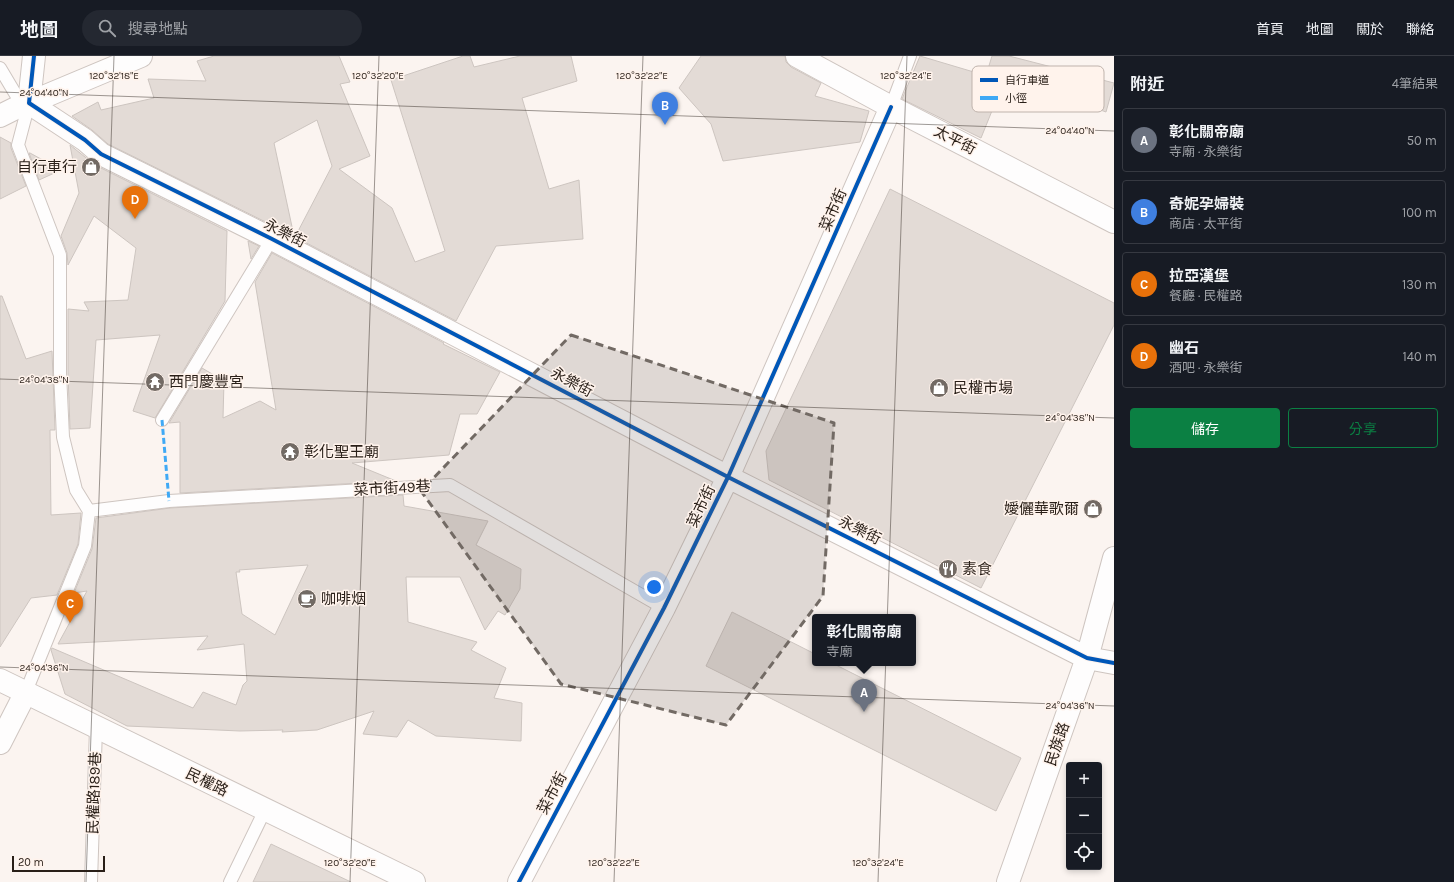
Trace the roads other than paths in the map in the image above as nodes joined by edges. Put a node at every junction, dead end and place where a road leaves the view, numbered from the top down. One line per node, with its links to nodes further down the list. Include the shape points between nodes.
1 (34, 56): 6 (street)
2 (141, 56): 6 (street)
3 (797, 56): 7 (street, 太平街)
4 (910, 56): 7 (lane)
5 (0, 68): 6 (lane)
6 (25, 104): 8 (street); 10 (street, 永樂街, via 85,140 101,154); 13 (lane, via 18,144 60,255 60,373 64,437 76,490)
7 (891, 107): 9 (street, 太平街); 12 (street, 菜市街)
8 (0, 116)
9 (1114, 222)
10 (272, 239): 11 (lane); 12 (street, 永樂街)
11 (162, 420)
12 (728, 477): 15 (street, 菜市街); 16 (street, 永樂街)
13 (89, 511): 15 (lane, 菜市街49巷, via 169,501 450,485); 19 (lane, via 85,546)
14 (1114, 558): 16 (street, 民族路)
15 (664, 608): 26 (street, 菜市街)
16 (1087, 658): 17 (street, 永樂街); 27 (street, 民族路)
17 (1114, 663)
18 (0, 680): 19 (street, 民權路)
19 (25, 694): 20 (street, 民權路); 21 (street)
20 (96, 728): 22 (street, 民權路); 23 (lane, 民權路189巷)
21 (0, 743)
22 (265, 810): 24 (lane); 25 (street, 民權路)
23 (91, 882)
24 (230, 882)
25 (414, 882)
26 (519, 882)
27 (1008, 882)

